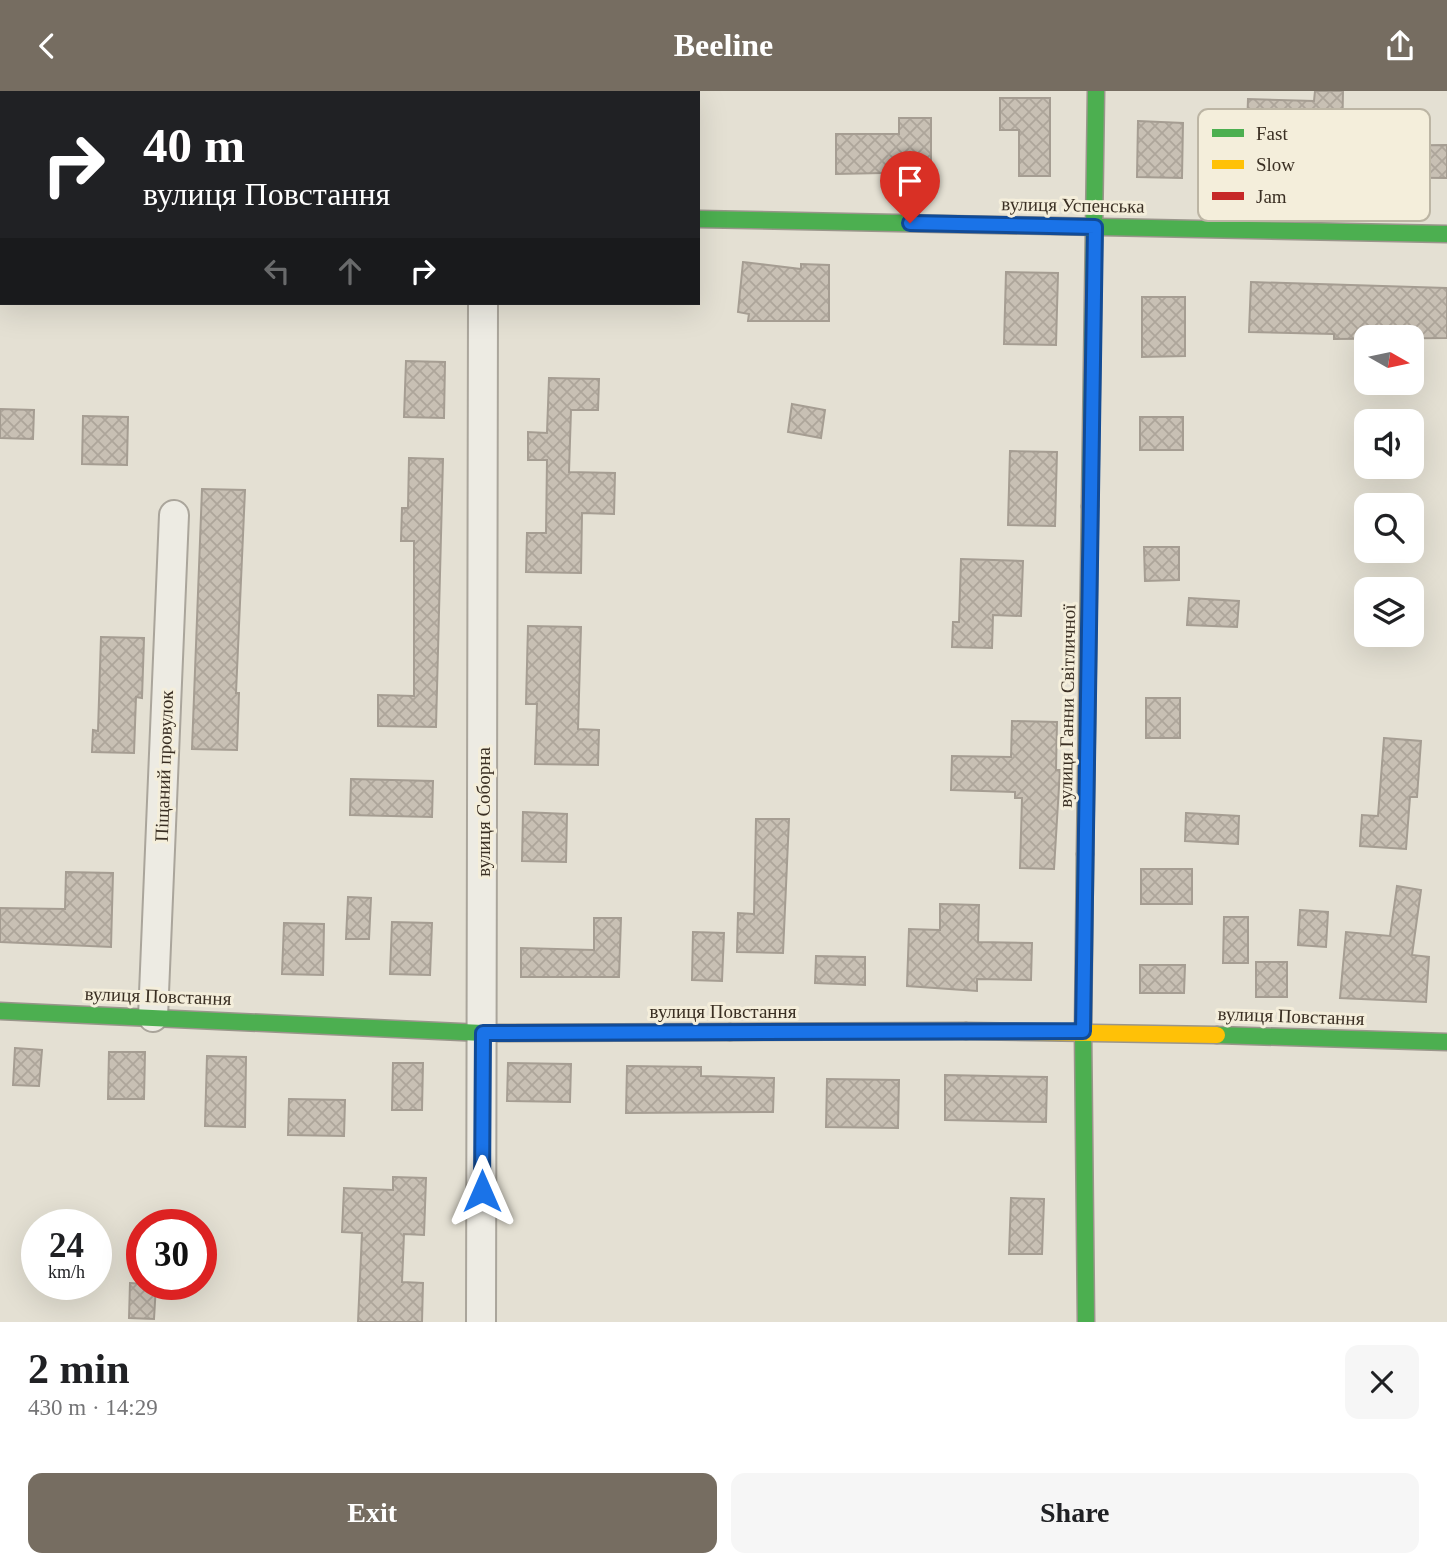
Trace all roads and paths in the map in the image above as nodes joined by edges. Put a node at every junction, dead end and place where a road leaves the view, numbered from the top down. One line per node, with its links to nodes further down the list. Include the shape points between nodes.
1 (1096, 91): 3 (street, вулиця Ганни Світличної)
2 (700, 219): 3 (street, вулиця Успенська)
3 (1095, 227): 4 (street, вулиця Успенська); 9 (street, вулиця Ганни Світличної)
4 (1447, 234)
5 (483, 305): 10 (street, вулиця Соборна)
6 (174, 515): 8 (street, Піщаний провулок)
7 (0, 1011): 8 (street, вулиця Повстання)
8 (153, 1017): 10 (street, вулиця Повстання)
9 (1083, 1031): 10 (street, вулиця Повстання); 11 (street, вулиця Повстання); 13 (street, вулиця Ганни Світличної)
10 (483, 1033): 12 (street, вулиця Соборна)
11 (1447, 1042)
12 (481, 1322)
13 (1086, 1322)

